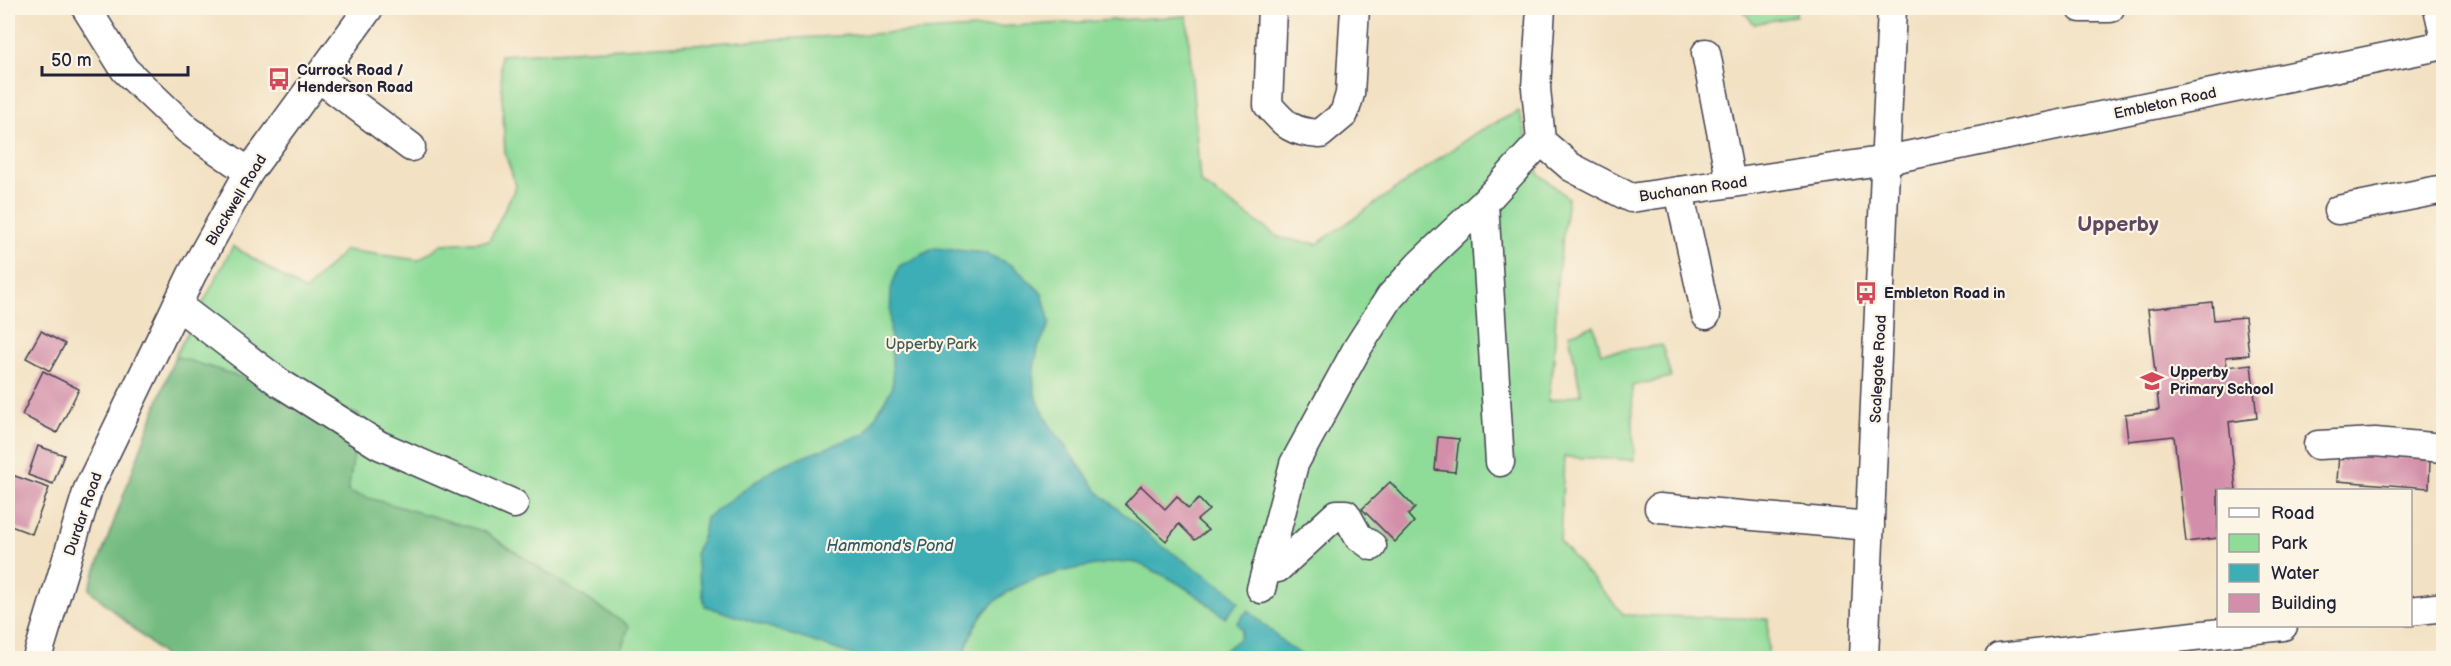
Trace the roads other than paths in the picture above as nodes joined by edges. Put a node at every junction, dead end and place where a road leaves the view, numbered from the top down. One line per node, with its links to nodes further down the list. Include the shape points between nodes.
1 (86, 8): 17 (street, via 125,70 188,130)
2 (369, 8): 13 (street, Blackwell Road)
3 (1272, 8): 4 (street, via 1268,105 1300,133 1320,134 1344,114 1350,94)
4 (1355, 8)
5 (1541, 8): 14 (street, via 1536,88)
6 (1892, 8): 16 (street, Scalegate Road)
7 (2081, 8): 8 (street)
8 (2110, 8)
9 (2438, 8): 10 (street)
10 (2444, 34)
11 (2444, 45): 16 (street, Embleton Road)
12 (1706, 53): 18 (street)
13 (319, 78): 15 (street); 17 (street, Blackwell Road)
14 (1541, 141): 20 (street, Buchanan Road, via 1571,167 1631,198); 21 (street)
15 (411, 147)
16 (1887, 160): 18 (street, Buchanan Road); 31 (street, Scalegate Road)
17 (249, 172): 23 (street, Blackwell Road)
18 (1731, 183): 20 (street, Buchanan Road)
19 (2444, 189): 22 (street)
20 (1680, 191): 24 (street)
21 (1484, 202): 28 (street); 32 (street, via 1390,297 1358,347 1294,464 1264,579 1338,514 1346,514 1358,536)
22 (2338, 210)
23 (177, 305): 25 (street, Blackwell Road); 29 (street, via 280,383 379,445)
24 (1706, 315)
25 (142, 375): 36 (street, Durdar Road, via 88,489)
26 (2318, 445): 27 (street, via 2374,442)
27 (2444, 448)
28 (1500, 462)
29 (514, 504)
30 (1659, 508): 31 (street)
31 (1870, 526): 37 (street, Scalegate Road)
32 (1371, 546)
33 (2444, 607): 34 (street)
34 (2412, 611)
35 (2274, 627): 38 (street)
36 (38, 658)
37 (1864, 658)
38 (1999, 658)

